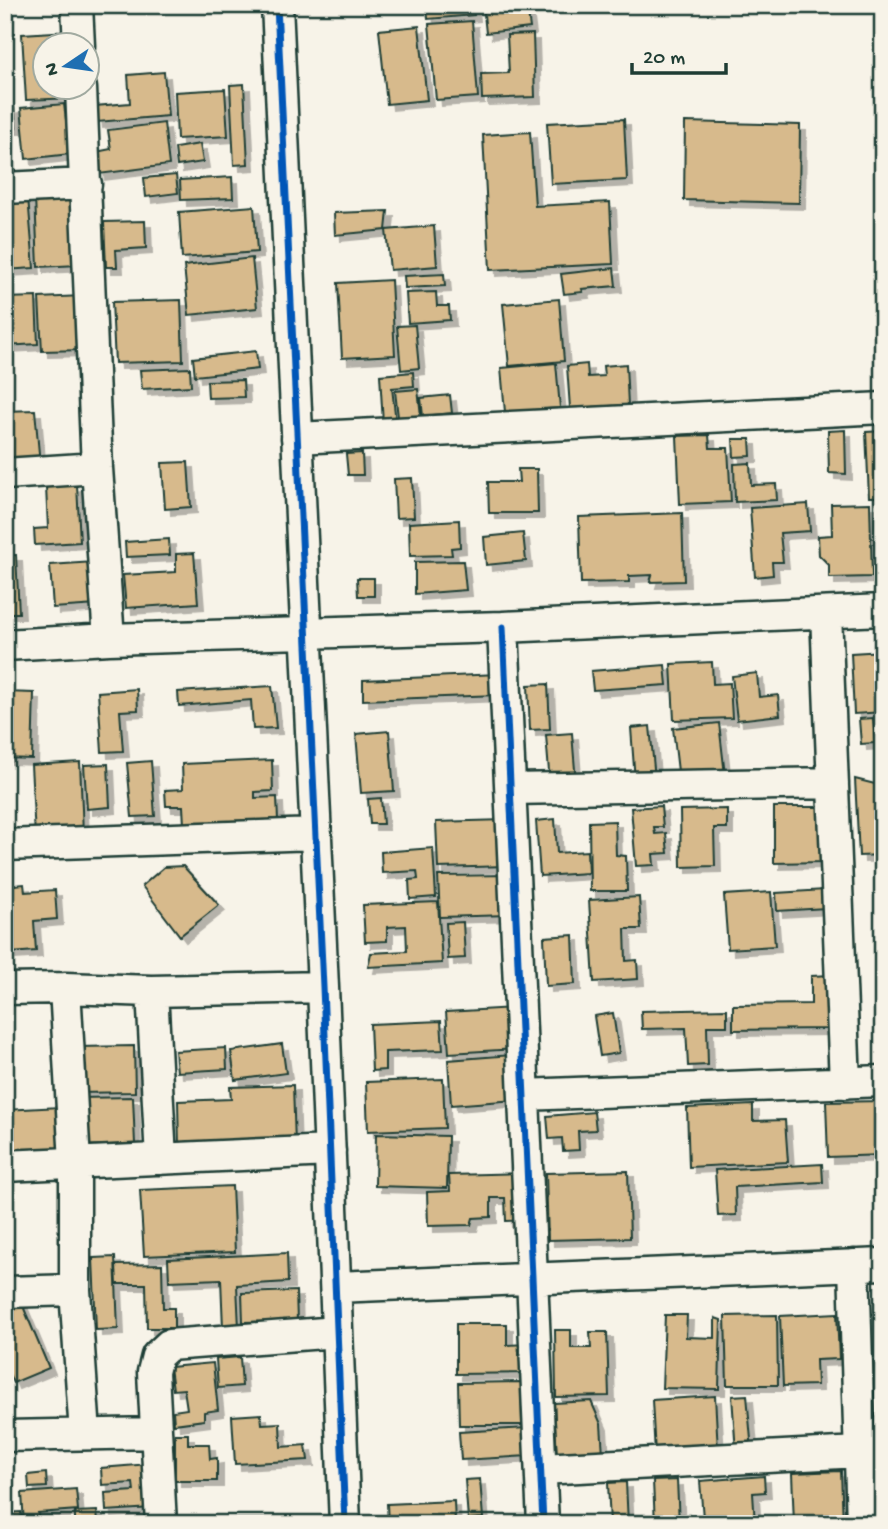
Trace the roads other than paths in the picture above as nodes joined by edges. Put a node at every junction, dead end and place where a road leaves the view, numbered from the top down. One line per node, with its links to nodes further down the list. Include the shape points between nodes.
1 (77, 5): 3 (street)
2 (278, 5): 8 (street)
3 (78, 32)
4 (82, 102): 5 (street)
5 (86, 184): 6 (street); 9 (street)
6 (5, 188)
7 (883, 408): 8 (street)
8 (297, 438): 14 (street)
9 (97, 468): 10 (street); 15 (street)
10 (5, 474)
11 (883, 610): 12 (street)
12 (826, 613): 13 (street); 17 (street)
13 (503, 627): 14 (street); 18 (street)
14 (307, 632): 15 (street); 19 (street)
15 (109, 639): 16 (street)
16 (5, 646)
17 (833, 783): 18 (street); 26 (street)
18 (510, 789): 27 (street)
19 (315, 834): 20 (street); 21 (street)
20 (5, 845)
21 (323, 986): 24 (street); 28 (street)
22 (65, 988): 23 (street); 24 (street); 30 (street)
23 (5, 989)
24 (152, 991): 29 (street)
25 (883, 1081): 26 (street)
26 (845, 1083): 27 (street)
27 (524, 1095): 33 (street)
28 (330, 1151): 29 (street); 34 (street)
29 (162, 1159): 30 (street)
30 (75, 1162): 31 (street); 35 (street)
31 (5, 1166)
32 (868, 1265): 33 (street); 41 (street)
33 (533, 1279): 34 (street); 42 (street)
34 (336, 1287): 37 (street)
35 (75, 1290): 36 (street); 39 (street)
36 (5, 1292)
37 (337, 1332): 38 (street, via 169,1345 157,1356 153,1372); 44 (street)
38 (156, 1433): 39 (street); 43 (street)
39 (85, 1434): 40 (street)
40 (5, 1436)
41 (859, 1452): 42 (street); 46 (street)
42 (541, 1469): 45 (street)
43 (161, 1524)
44 (345, 1524)
45 (543, 1524)
46 (862, 1524)

